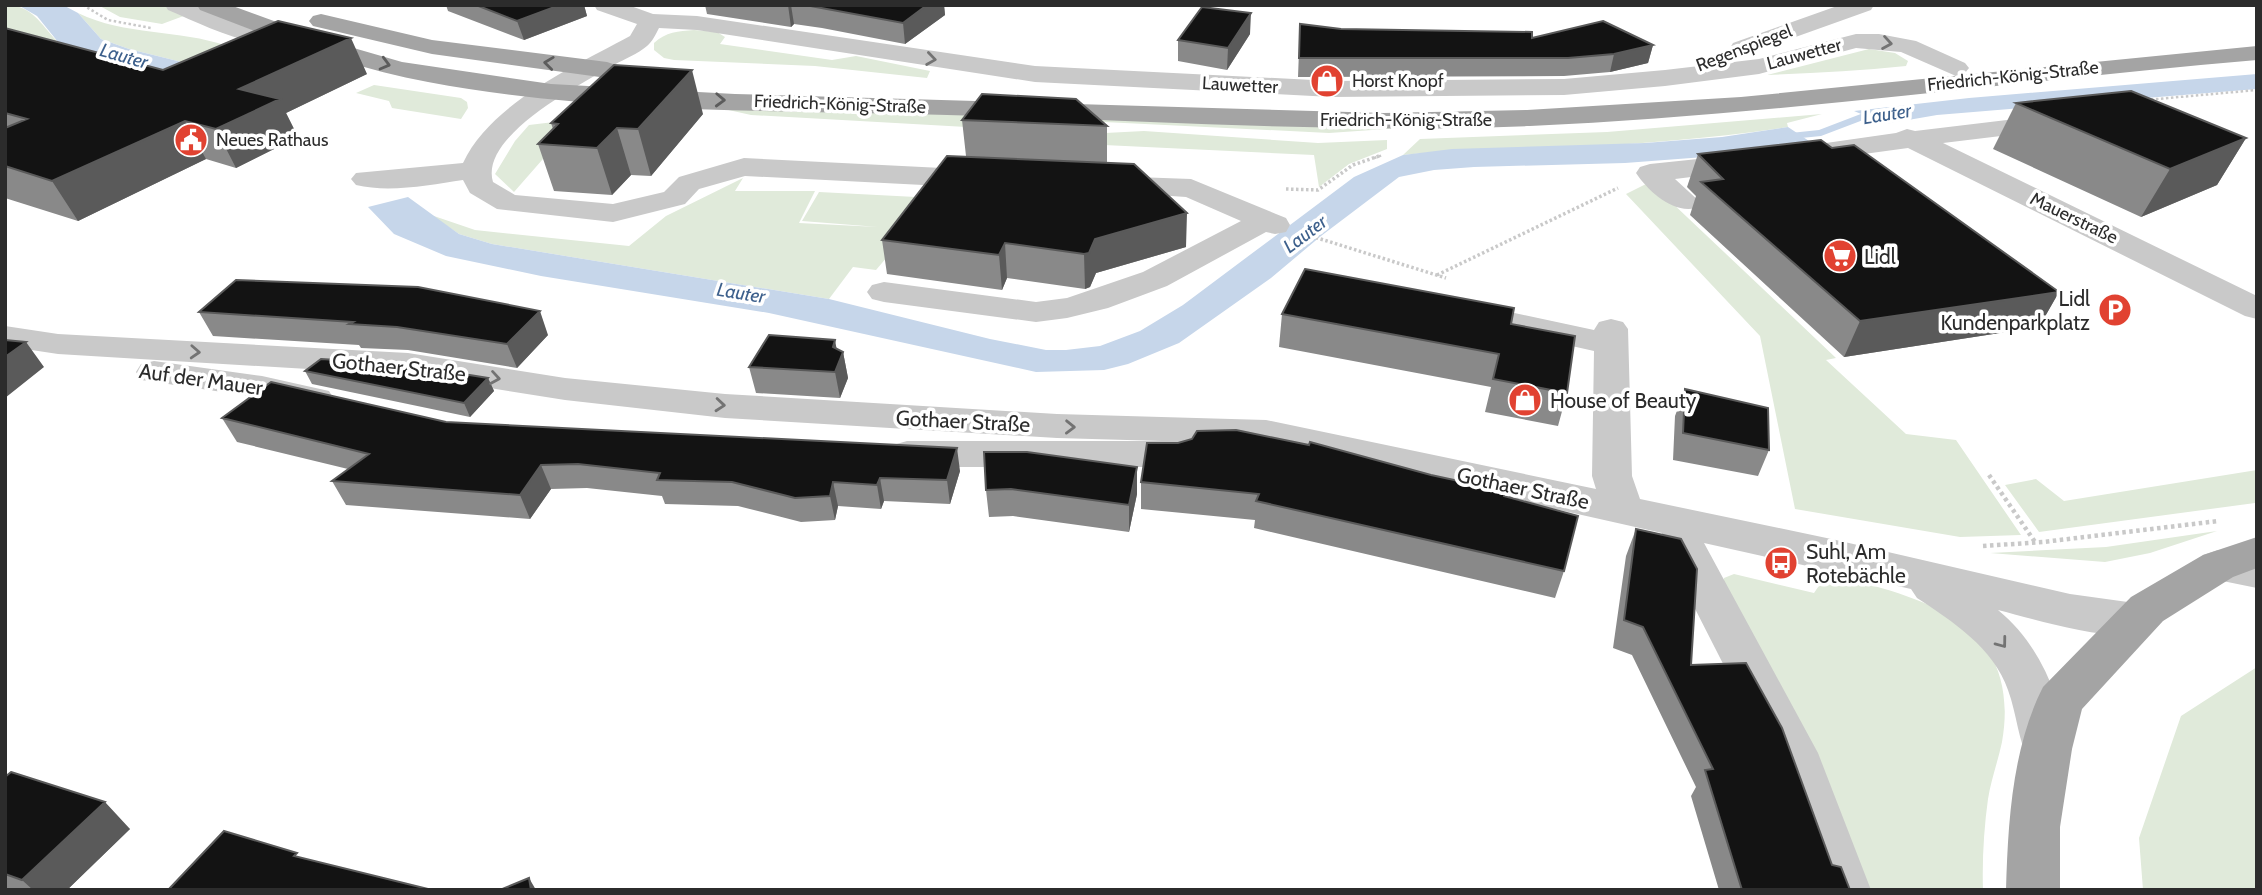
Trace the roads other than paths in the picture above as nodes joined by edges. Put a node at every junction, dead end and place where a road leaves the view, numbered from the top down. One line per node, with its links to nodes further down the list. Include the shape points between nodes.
1 (176, 5): 5 (street, via 246,34)
2 (208, 5): 5 (main road, Friedrich-König-Straße)
3 (605, 5): 6 (street, Lauwetter)
4 (1863, 5): 13 (street, Regenspiegel)
5 (288, 17): 9 (main road, Friedrich-König-Straße, one-way to 5, via 432,47); 14 (main road, Friedrich-König-Straße, one-way to 14, via 384,65)
6 (650, 21): 9 (street, via 639,41); 13 (street, Lauwetter, one-way to 13, via 697,23 1035,74 1332,89 1564,87)
7 (2257, 37): 10 (main road, Friedrich-König-Straße)
8 (2257, 53): 14 (main road, Friedrich-König-Straße, one-way to 8, via 729,101 1483,121 1699,108)
9 (593, 68): 11 (main road, Friedrich-König-Straße); 14 (street)
10 (1956, 68): 12 (main road, Friedrich-König-Straße, via 1585,102 1414,107); 13 (street, Lauwetter, one-way to 10, via 1759,66 1856,41 1907,46)
11 (634, 72)
12 (682, 76)
13 (1665, 78)
14 (554, 91): 17 (street, via 511,119 480,155)
15 (2085, 120): 16 (street)
16 (1899, 134): 21 (street, via 1750,163 1650,173); 24 (street, Mauerstraße)
17 (475, 170): 18 (street); 19 (street, via 480,187 508,203 613,213 674,198 690,183 744,167)
18 (366, 179)
19 (1005, 180)
20 (1087, 184): 23 (street, via 1191,188 1270,222 1139,285 1060,310 1036,312)
21 (1685, 202)
22 (1431, 289): 29 (street, via 1611,336)
23 (884, 292)
24 (2257, 309)
25 (5, 336): 26 (street, Gothaer Straße)
26 (58, 344): 27 (street, Auf der Mauer, via 80,362 262,387); 29 (street, Gothaer Straße, one-way to 29, via 408,363 565,389 725,406 1058,426 1266,432)
27 (354, 407)
28 (872, 452): 30 (street, via 939,456 1236,454 1322,463 1566,523)
29 (1608, 506): 30 (street, Gothaer Straße)
30 (1683, 532): 32 (street, Gothaer Straße, via 1836,555); 35 (street, via 1793,753)
31 (2244, 563): 33 (main road, via 2147,609)
32 (1909, 574): 33 (street, Gothaer Straße, via 2070,611); 34 (street, Gothaer Straße, one-way to 34, via 1971,610 2001,639 2028,681)
33 (2135, 620): 34 (main road, via 2060,701)
34 (2047, 749): 36 (main road, via 2034,828)
35 (1844, 890)
36 (2033, 890)

